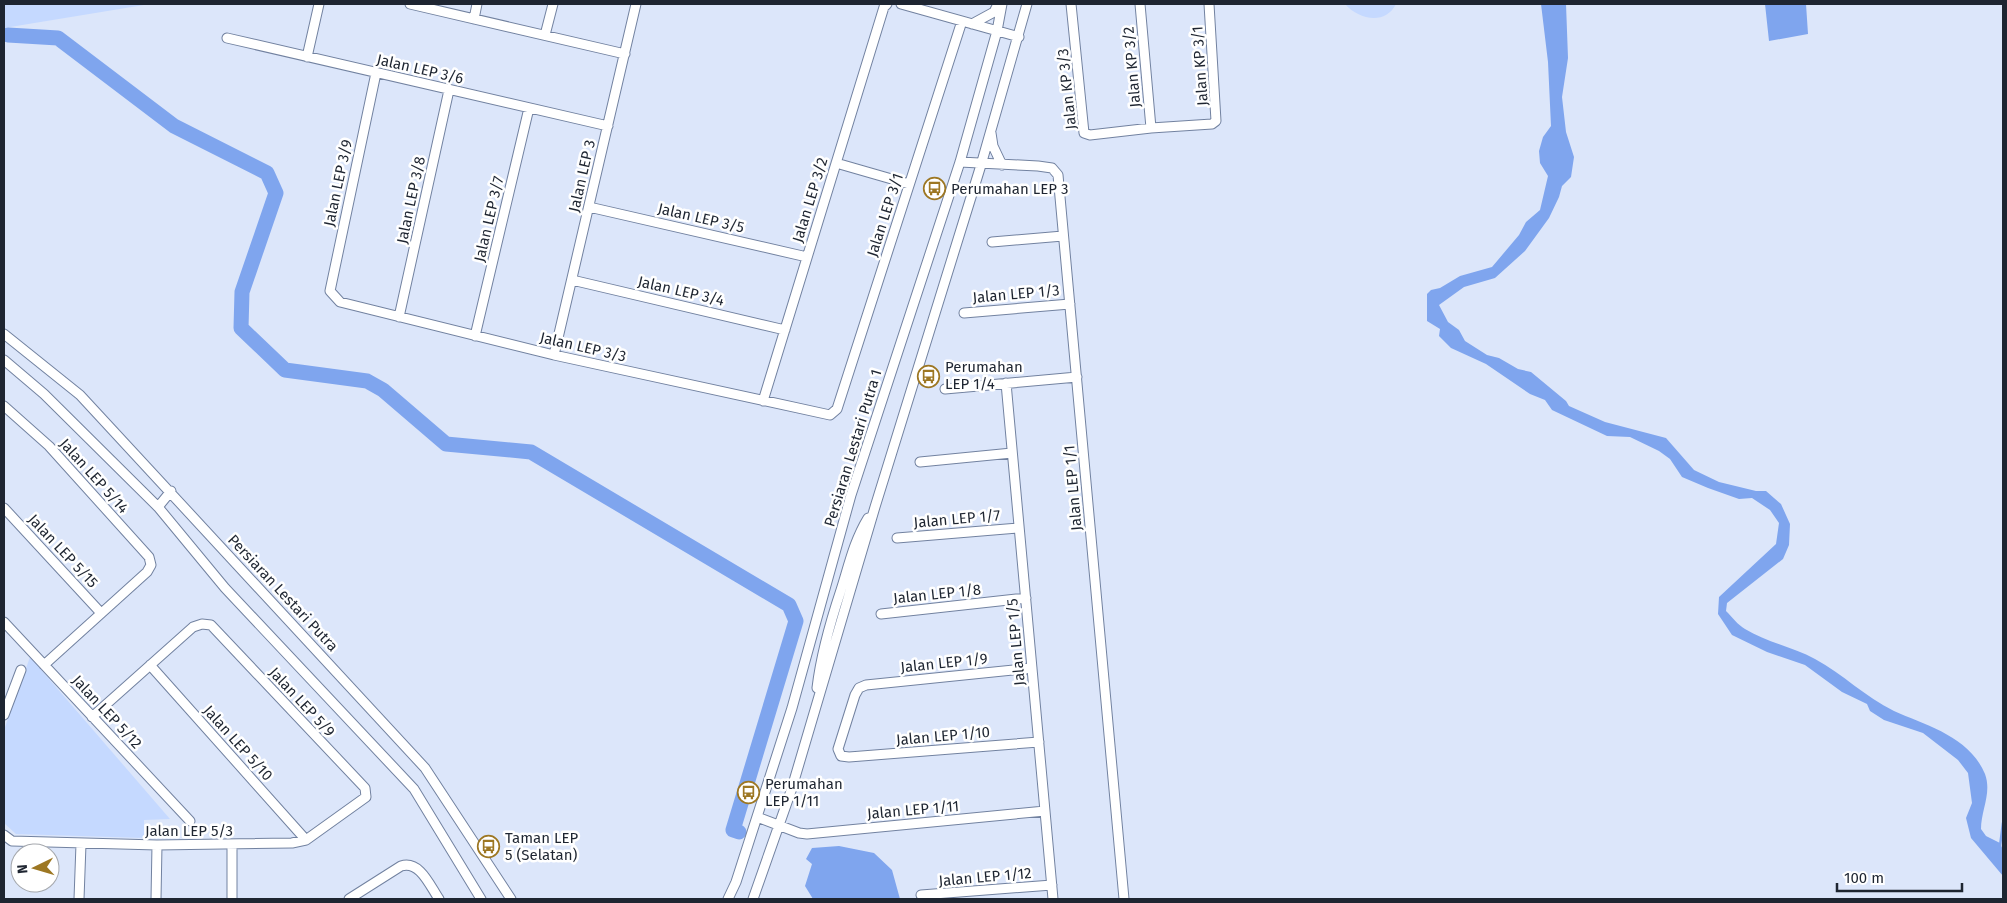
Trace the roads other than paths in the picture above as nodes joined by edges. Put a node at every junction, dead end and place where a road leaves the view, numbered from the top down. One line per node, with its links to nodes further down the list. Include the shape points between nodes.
1 (319, 4): 22 (street)
2 (410, 4): 14 (street)
3 (477, 4): 14 (street)
4 (553, 4): 18 (street)
5 (636, 4): 21 (street, Jalan LEP 3)
6 (901, 4): 15 (street)
7 (998, 4): 16 (street, via 994,12)
8 (1002, 4): 17 (street, Persiaran Lestari Putra 1)
9 (1027, 4): 19 (street)
10 (1071, 4): 27 (street, Jalan KP 3/3, via 1084,132 1090,135)
11 (1140, 4): 27 (street, Jalan KP 3/2)
12 (1209, 4): 27 (street, Jalan KP 3/1, via 1216,121 1212,124)
13 (886, 5): 30 (street, Jalan LEP 3/2)
14 (474, 19): 18 (street)
15 (962, 21): 16 (street); 33 (street, Jalan LEP 3/1)
16 (972, 24): 17 (street)
17 (997, 31): 19 (street); 29 (street, Persiaran Lestari Putra 1)
18 (545, 35): 21 (street)
19 (1018, 37): 28 (street)
20 (227, 38): 22 (street, Jalan LEP 3/6)
21 (624, 54): 26 (street, Jalan LEP 3)
22 (306, 57): 23 (street, Jalan LEP 3/6)
23 (376, 73): 24 (street, Jalan LEP 3/6); 39 (street, Jalan LEP 3/9, via 330,291)
24 (449, 90): 25 (street, Jalan LEP 3/6); 42 (street, Jalan LEP 3/8)
25 (529, 108): 26 (street, Jalan LEP 3/6); 45 (street, Jalan LEP 3/7)
26 (608, 126): 34 (street, Jalan LEP 3)
27 (1151, 128)
28 (991, 130): 31 (street); 32 (street, via 993,146)
29 (960, 162): 31 (street, Jalan LEP 1/1); 75 (street, Persiaran Lestari Putra 1, via 851,495 792,708)
30 (836, 163): 33 (street); 37 (street, Jalan LEP 3/2)
31 (981, 165): 32 (street, Jalan LEP 1/1); 77 (street, via 875,507 856,536 823,648 815,711)
32 (1002, 165): 35 (street, Jalan LEP 1/1, via 1052,168 1058,175)
33 (909, 184): 53 (street, Jalan LEP 3/1, via 837,409)
34 (589, 207): 37 (street, Jalan LEP 3/5); 38 (street, Jalan LEP 3)
35 (1064, 236): 36 (street); 40 (street, Jalan LEP 1/1)
36 (992, 242)
37 (807, 257): 43 (street, Jalan LEP 3/2)
38 (572, 280): 43 (street, Jalan LEP 3/4); 46 (street, Jalan LEP 3)
39 (333, 297): 42 (street, Jalan LEP 3/3, via 340,302)
40 (1070, 304): 41 (street, Jalan LEP 1/3); 48 (street, Jalan LEP 1/1)
41 (964, 313)
42 (399, 317): 45 (street, Jalan LEP 3/3)
43 (785, 330): 51 (street, Jalan LEP 3/2)
44 (4, 334): 56 (street, Persiaran Lestari Putra, via 80,395)
45 (475, 336): 46 (street, Jalan LEP 3/3)
46 (554, 355): 51 (street, Jalan LEP 3/3)
47 (5, 362): 57 (street, via 44,394)
48 (1077, 377): 49 (street); 95 (street, Jalan LEP 1/1)
49 (1006, 383): 50 (street); 54 (street, Jalan LEP 1/5)
50 (946, 389)
51 (763, 401): 53 (street, Jalan LEP 3/3)
52 (4, 406): 62 (street, Jalan LEP 5/14, via 49,446 149,557 151,565 146,572)
53 (830, 415)
54 (1012, 453): 55 (street); 59 (street, Jalan LEP 1/5)
55 (920, 462)
56 (171, 491): 57 (street); 91 (street, Persiaran Lestari Putra, via 424,768)
57 (158, 507): 90 (street, via 224,588 414,789)
58 (4, 508): 62 (street, Jalan LEP 5/15)
59 (1019, 528): 60 (street, Jalan LEP 1/7); 61 (street, Jalan LEP 1/5)
60 (898, 538)
61 (1026, 598): 63 (street, Jalan LEP 1/8); 67 (street, Jalan LEP 1/5)
62 (102, 613): 65 (street)
63 (881, 614)
64 (4, 622): 65 (street, Jalan LEP 5/12)
65 (44, 665): 70 (street, Jalan LEP 5/12)
66 (150, 666): 70 (street); 73 (street, Jalan LEP 5/9, via 193,627 210,625 364,788 367,794); 79 (street, Jalan LEP 5/10)
67 (1032, 668): 71 (street, Jalan LEP 1/5); 72 (street, Jalan LEP 1/9, via 866,685 860,688 838,749 841,756)
68 (21, 670): 69 (street)
69 (4, 715)
70 (92, 717): 76 (street, Jalan LEP 5/12)
71 (1039, 742): 72 (street, Jalan LEP 1/10); 74 (street, Jalan LEP 1/5)
72 (849, 757)
73 (364, 800): 79 (street, Jalan LEP 5/3)
74 (1045, 811): 77 (street, Jalan LEP 1/11, via 807,834); 83 (street, Jalan LEP 1/5)
75 (757, 817): 77 (street, Jalan LEP 1/11); 92 (street, Persiaran Lestari Putra 1)
76 (190, 821)
77 (779, 826): 93 (street)
78 (4, 835): 80 (street, Jalan LEP 5/3, via 12,840)
79 (306, 840): 82 (street, Jalan LEP 5/3, via 292,844)
80 (81, 844): 81 (street, Jalan LEP 5/3); 85 (street)
81 (157, 845): 82 (street, Jalan LEP 5/3); 86 (street)
82 (232, 846): 87 (street)
83 (1052, 885): 84 (street, Jalan LEP 1/12); 94 (street, Jalan LEP 1/5)
84 (921, 895)
85 (79, 899)
86 (156, 899)
87 (232, 899)
88 (349, 899): 89 (street, via 401,866 410,864 418,868)
89 (439, 899)
90 (481, 899)
91 (511, 899)
92 (728, 899)
93 (753, 899)
94 (1053, 899)
95 (1124, 899)

